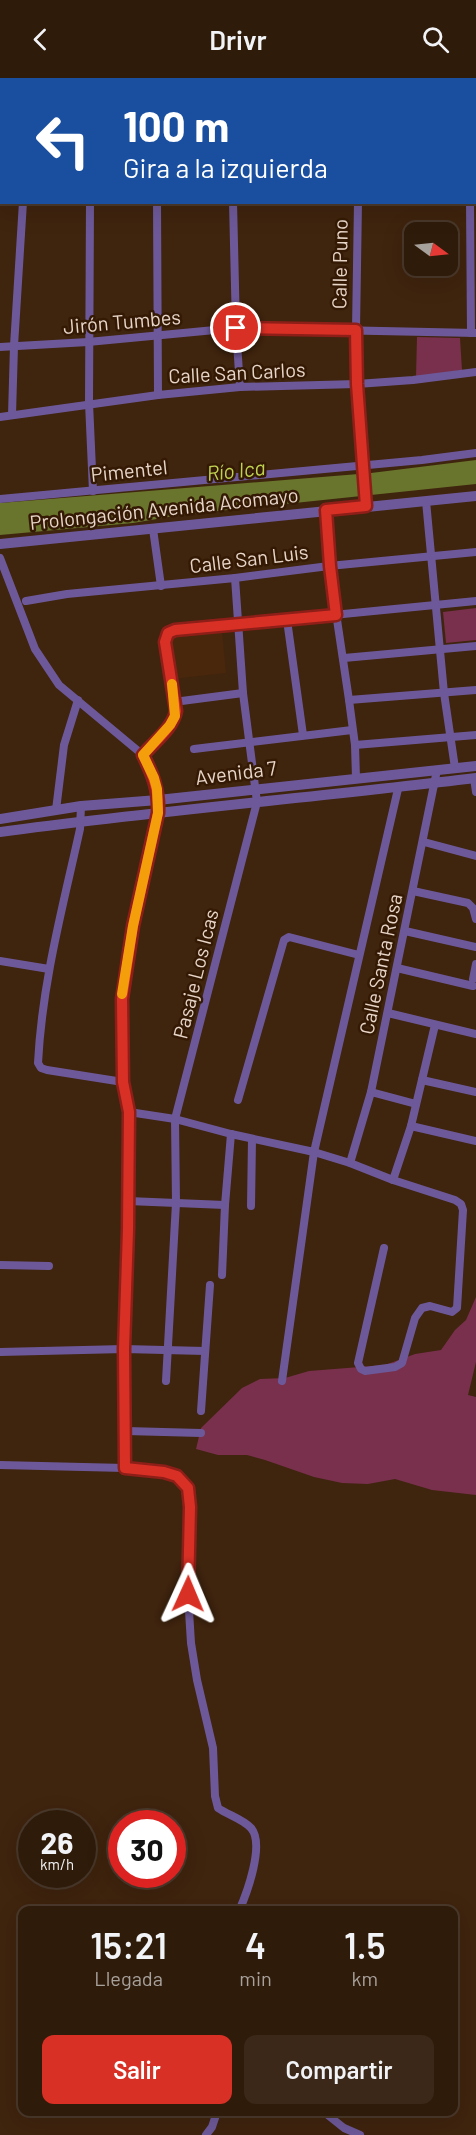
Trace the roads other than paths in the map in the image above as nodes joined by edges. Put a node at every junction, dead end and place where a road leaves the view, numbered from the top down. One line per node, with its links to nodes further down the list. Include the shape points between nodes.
1 (23, 204): 13 (street)
2 (90, 204): 12 (street)
3 (157, 204): 11 (street)
4 (233, 204): 8 (street)
5 (358, 204): 9 (street, Calle Puno)
6 (470, 204): 7 (street)
7 (474, 263): 10 (street)
8 (236, 328): 9 (street, Jirón Tumbes); 11 (street, Jirón Tumbes); 17 (street)
9 (356, 330): 10 (street, Jirón Tumbes); 16 (street, Calle Puno)
10 (473, 333)
11 (156, 336): 12 (street, Jirón Tumbes); 18 (street)
12 (88, 342): 13 (street, Jirón Tumbes); 19 (street)
13 (14, 346): 14 (street, Jirón Tumbes); 20 (street)
14 (0, 347)
15 (476, 372): 16 (street, Calle San Carlos)
16 (357, 384): 17 (street, Calle San Carlos); 23 (street, Calle Puno)
17 (240, 387): 18 (street, Calle San Carlos)
18 (158, 395): 19 (street, Calle San Carlos)
19 (89, 403): 20 (street, Calle San Carlos); 24 (street)
20 (12, 416): 21 (street, Calle San Carlos)
21 (0, 417)
22 (476, 453): 23 (street, Pimentel)
23 (364, 468): 24 (street, Pimentel); 28 (street, Calle Puno)
24 (93, 491): 26 (street, Pimentel)
25 (476, 496): 27 (street, Prolongación Avenida Acomayo)
26 (0, 499)
27 (426, 501): 28 (street, Prolongación Avenida Acomayo); 33 (street)
28 (366, 503): 29 (street, Prolongación Avenida Acomayo)
29 (326, 510): 30 (street, Prolongación Avenida Acomayo); 35 (street)
30 (153, 529): 31 (street, Prolongación Avenida Acomayo); 37 (street)
31 (0, 544)
32 (476, 552): 33 (street, Calle San Luis)
33 (431, 556): 35 (street, Calle San Luis); 40 (street)
34 (0, 558): 50 (street, via 35,649 59,685)
35 (330, 566): 36 (street, Calle San Luis); 41 (street)
36 (235, 578): 37 (street, Calle San Luis); 43 (street, Pasaje Los Icas)
37 (161, 586): 38 (street, Calle San Luis)
38 (26, 601)
39 (476, 601): 40 (street)
40 (435, 605): 41 (street); 45 (street)
41 (336, 615): 42 (street); 46 (street)
42 (287, 620): 43 (street); 54 (street)
43 (238, 624): 48 (street, Pasaje Los Icas); 52 (street, via 168,633 165,642)
44 (476, 646): 45 (street)
45 (440, 650): 46 (street); 49 (street)
46 (344, 658): 51 (street)
47 (476, 690): 49 (street)
48 (243, 693): 52 (street); 57 (street, Pasaje Los Icas)
49 (444, 693): 51 (street); 56 (street)
50 (78, 700): 60 (street); 73 (street, via 64,745)
51 (349, 700): 53 (street)
52 (174, 702): 60 (street, via 172,721)
53 (352, 730): 54 (street); 58 (street)
54 (303, 735): 57 (street)
55 (476, 735): 56 (street)
56 (450, 737): 58 (street); 62 (street)
57 (250, 743): 59 (street); 67 (street, Pasaje Los Icas)
58 (355, 745): 64 (street)
59 (194, 749)
60 (143, 755): 70 (street, via 154,778)
61 (476, 766): 62 (street, Avenida 7)
62 (455, 768): 63 (street, Avenida 7)
63 (437, 770): 64 (street, Avenida 7); 66 (street, Calle Santa Rosa)
64 (356, 778): 67 (street, Avenida 7)
65 (475, 778): 66 (street, Avenida 7); 69 (street)
66 (436, 783): 68 (street, Avenida 7); 78 (street, Calle Santa Rosa)
67 (256, 788): 70 (street, Avenida 7); 71 (street, Pasaje Los Icas)
68 (398, 789): 71 (street, Avenida 7); 84 (street)
69 (476, 792)
70 (158, 800): 72 (street, Avenida 7); 74 (street)
71 (257, 802): 74 (street, Avenida 7); 99 (street, Pasaje Los Icas)
72 (81, 806): 73 (street, Avenida 7); 76 (street)
73 (56, 810): 75 (street, Avenida 7)
74 (158, 813): 76 (street, Avenida 7); 93 (street, via 133,926 122,999)
75 (0, 819)
76 (81, 821): 77 (street, Avenida 7); 88 (street)
77 (0, 832)
78 (424, 842): 79 (street); 80 (street, Calle Santa Rosa)
79 (476, 856)
80 (413, 891): 81 (street, via 468,903); 82 (street, Calle Santa Rosa)
81 (476, 919)
82 (405, 931): 83 (street); 87 (street, Calle Santa Rosa)
83 (476, 947)
84 (359, 955): 96 (street, via 284,939); 104 (street)
85 (0, 961): 88 (street)
86 (476, 964): 87 (street, via 473,982)
87 (397, 968): 89 (street, Calle Santa Rosa)
88 (48, 969): 93 (street, via 40,1020 39,1065 47,1070)
89 (388, 1012): 90 (street); 94 (street, Calle Santa Rosa)
90 (435, 1025): 91 (street); 92 (street)
91 (476, 1034)
92 (422, 1080): 95 (street); 97 (street)
93 (123, 1082): 98 (street)
94 (371, 1092): 97 (street); 105 (street, Calle Santa Rosa)
95 (476, 1092)
96 (238, 1100)
97 (416, 1104): 100 (street)
98 (129, 1112): 99 (street); 107 (street)
99 (175, 1119): 101 (street); 108 (street, Pasaje Los Icas)
100 (411, 1126): 103 (street); 106 (street)
101 (231, 1134): 102 (street); 109 (street)
102 (252, 1139): 104 (street); 110 (street)
103 (476, 1141)
104 (314, 1152): 105 (street); 121 (street)
105 (350, 1162): 106 (street)
106 (393, 1180): 111 (street, via 461,1204 457,1308 452,1312 430,1306 422,1308 415,1318 402,1363 365,1371 358,1363)
107 (128, 1201): 108 (street); 116 (street)
108 (176, 1203): 109 (street); 117 (street, Pasaje Los Icas)
109 (225, 1205): 114 (street)
110 (251, 1206)
111 (384, 1248)
112 (0, 1265): 113 (street)
113 (49, 1266)
114 (222, 1275)
115 (210, 1285): 118 (street)
116 (124, 1349): 117 (street); 119 (street); 123 (street)
117 (167, 1350): 118 (street); 120 (street, Pasaje Los Icas)
118 (205, 1351): 122 (street)
119 (0, 1352)
120 (166, 1381)
121 (282, 1381)
122 (201, 1411)
123 (126, 1431): 124 (street); 126 (street)
124 (201, 1433)
125 (0, 1465): 126 (street)
126 (125, 1468): 127 (street, via 177,1476 188,1488 191,1643 213,1748 215,1796 218,1808 253,1829 256,1840 254,1865)
127 (241, 1906)
128 (216, 2116): 130 (street)
129 (329, 2116): 131 (street)
130 (206, 2135)
131 (360, 2135)

